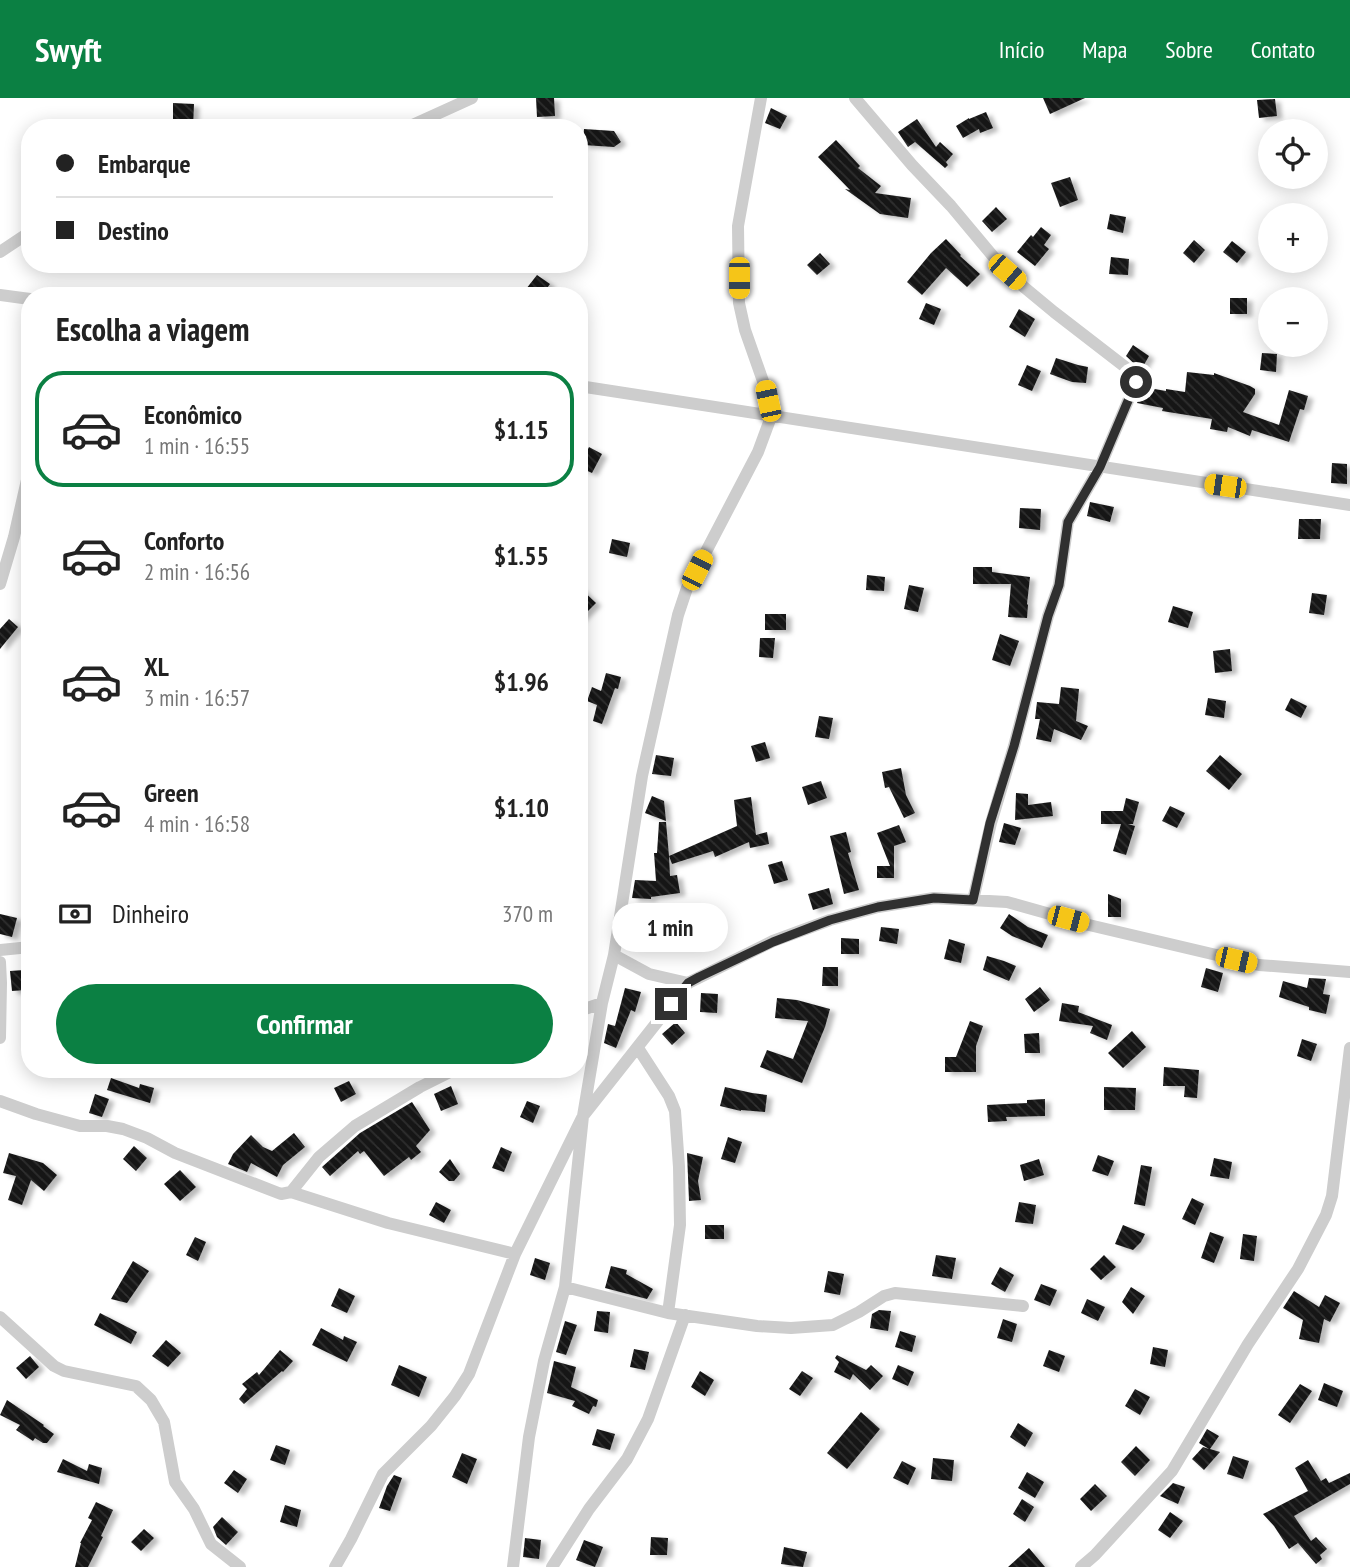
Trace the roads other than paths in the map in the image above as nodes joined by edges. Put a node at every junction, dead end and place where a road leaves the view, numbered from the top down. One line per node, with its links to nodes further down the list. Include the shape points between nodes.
1 (472, 98): 4 (street)
2 (761, 98): 10 (street, via 738,226 739,303)
3 (855, 98): 11 (street, via 1007,272 1133,373 1136,382)
4 (426, 119)
5 (21, 238): 6 (street)
6 (0, 253)
7 (0, 295): 8 (street)
8 (21, 298)
9 (588, 387): 10 (street)
10 (771, 417): 11 (street); 18 (street, via 678,615 642,776)
11 (1100, 467): 12 (street); 15 (street, via 1068,522 1059,585 990,823)
12 (1350, 505)
13 (21, 509): 14 (street)
14 (0, 584)
15 (973, 900): 20 (street, via 1007,902 1259,965); 21 (street, via 934,898 830,920)
16 (21, 948): 17 (street)
17 (0, 950)
18 (614, 955): 21 (street, via 649,974); 22 (street)
19 (0, 962): 24 (street)
20 (1348, 970)
21 (688, 983): 25 (street)
22 (602, 1003): 23 (street); 29 (street)
23 (588, 1008)
24 (0, 1038)
25 (638, 1048): 29 (street); 34 (street, via 669,1096 676,1119 680,1225)
26 (1350, 1048): 41 (street, via 1326,1215 1298,1269 1172,1471)
27 (438, 1078): 30 (street, via 355,1126 319,1157)
28 (0, 1101): 30 (street, via 80,1126 123,1129 269,1190)
29 (583, 1116): 31 (street); 32 (street)
30 (291, 1192): 31 (street, via 388,1223)
31 (515, 1254): 38 (street, via 469,1374 431,1426 383,1474)
32 (565, 1287): 34 (street); 39 (street, via 528,1437)
33 (1023, 1306): 35 (street, via 895,1293 833,1325 779,1328)
34 (668, 1313): 35 (street)
35 (685, 1315): 40 (street, via 648,1419 628,1459)
36 (0, 1317): 37 (street, via 54,1366 136,1386 151,1400 164,1422 175,1482 211,1544)
37 (240, 1567)
38 (335, 1567)
39 (513, 1567)
40 (552, 1567)
41 (1081, 1567)

